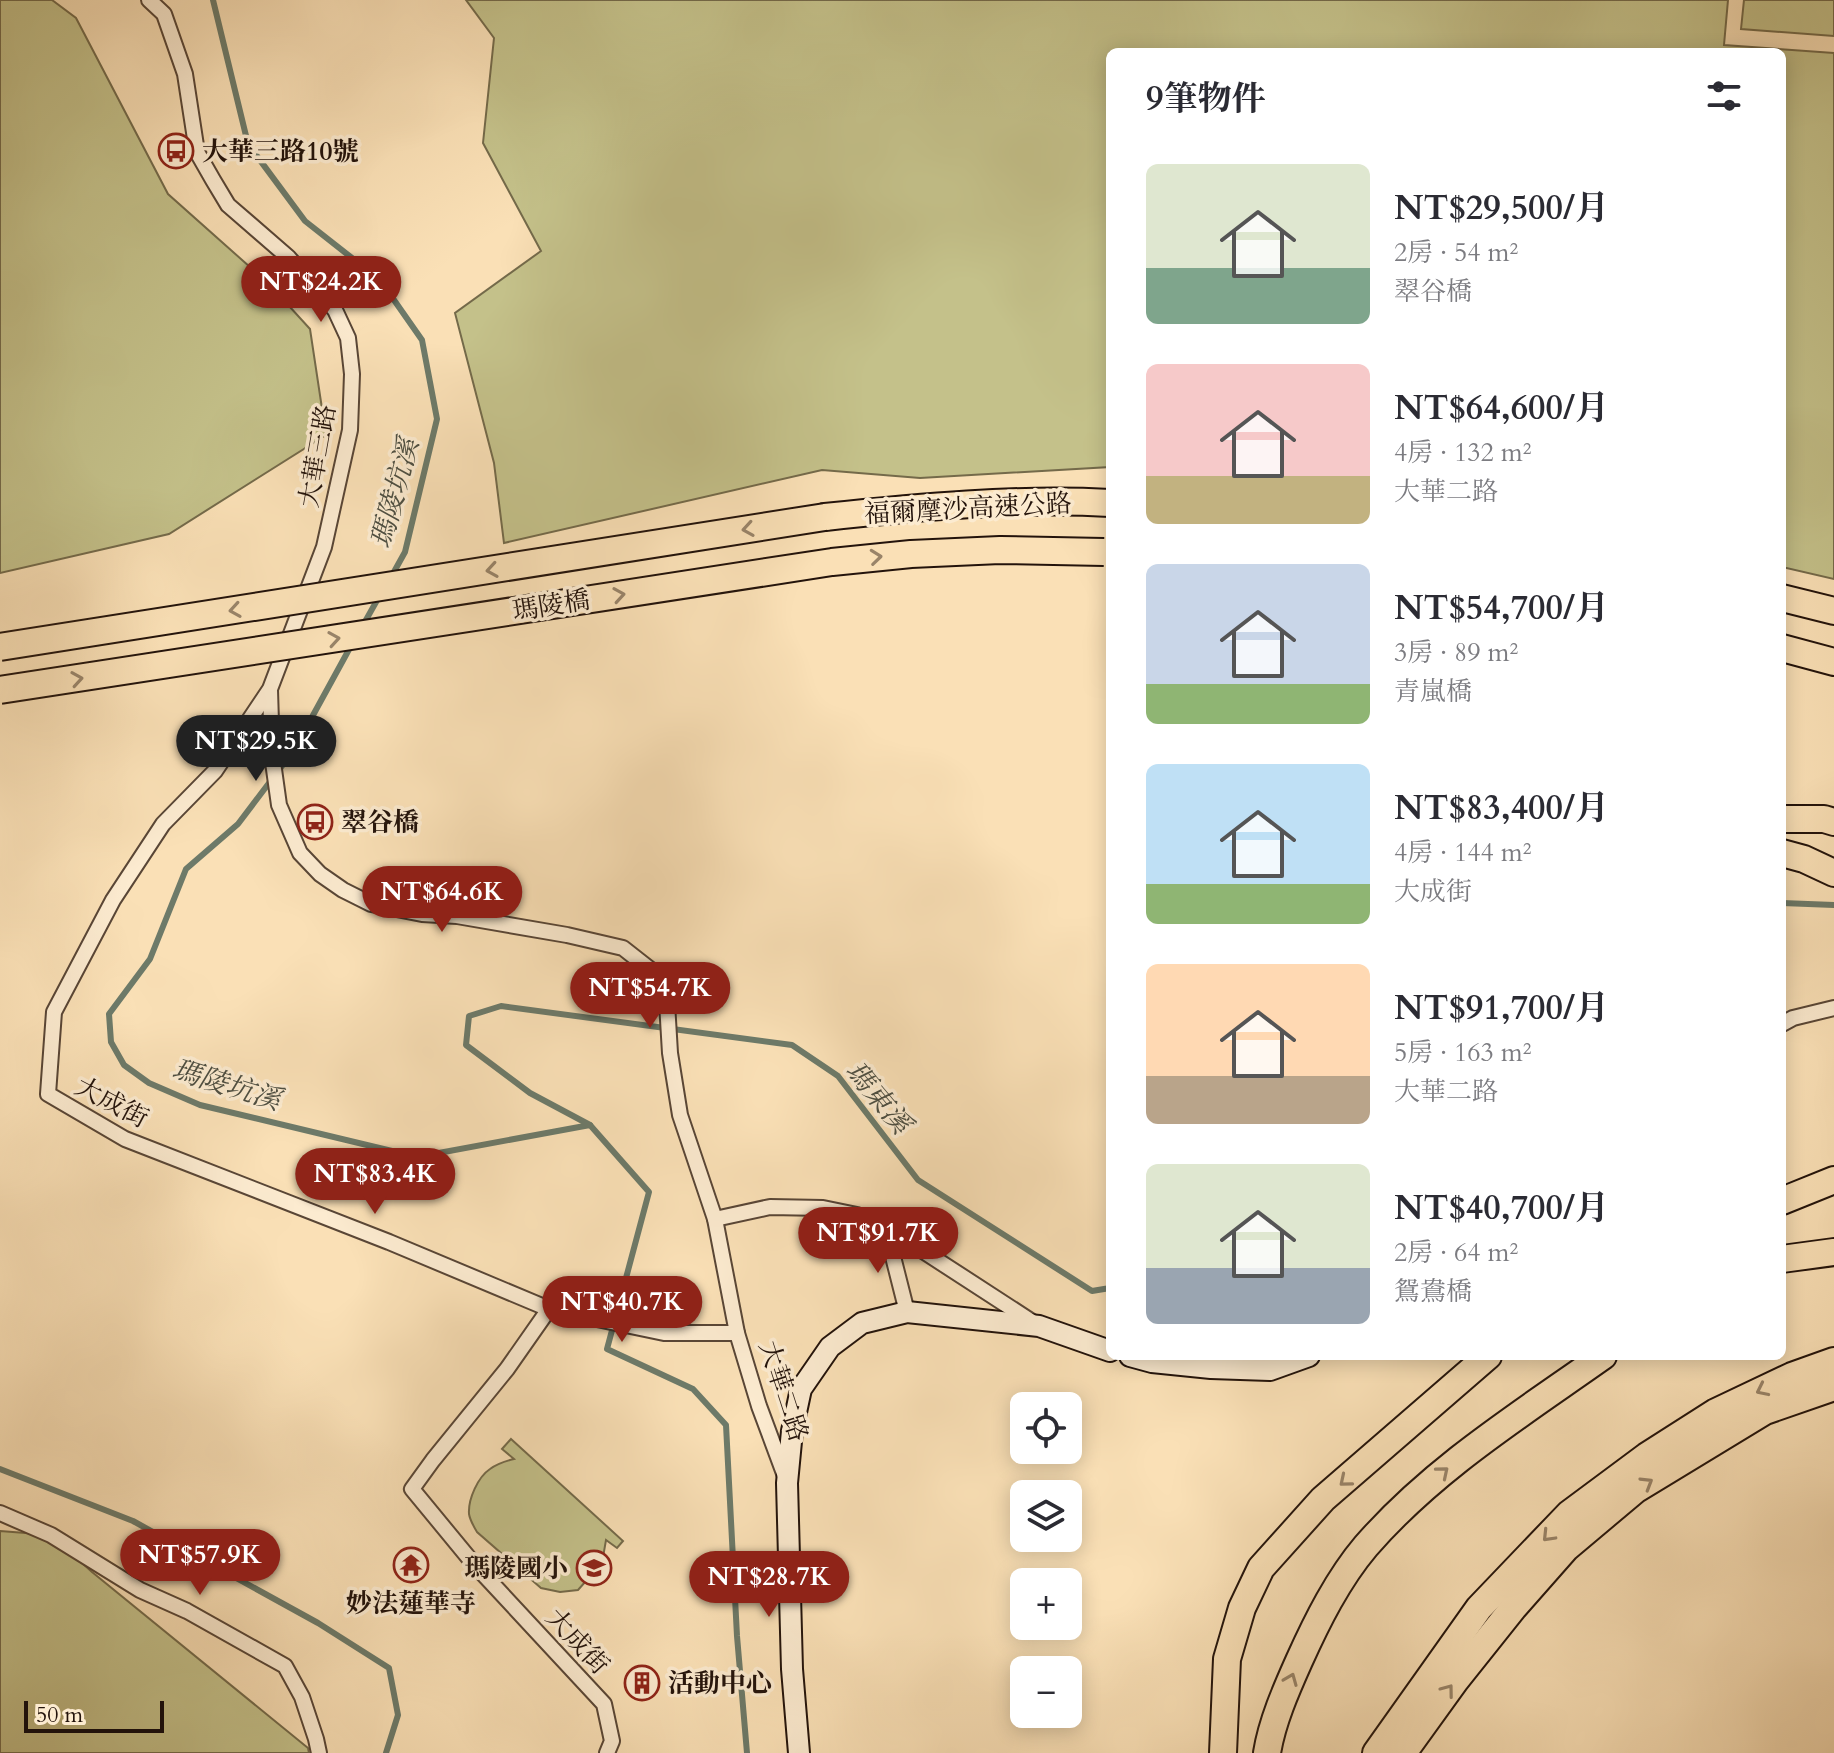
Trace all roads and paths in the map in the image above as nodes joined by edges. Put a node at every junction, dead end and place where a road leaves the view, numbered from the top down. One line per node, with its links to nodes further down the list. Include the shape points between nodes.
1 (149, 0): 10 (street, 大華三路, via 164,14 185,74 197,152 213,180 228,205 288,257 335,310 348,338 350,430 324,547)
2 (1106, 503): 3 (highway, 福爾摩沙高速公路, via 999,503)
3 (825, 517): 7 (highway, 瑪陵橋, one-way to 7, bridge)
4 (1106, 552): 11 (highway, 瑪陵橋, one-way to 4, bridge, via 832,562 985,551)
5 (1786, 599): 6 (highway)
6 (1834, 611)
7 (0, 647)
8 (1786, 649): 9 (highway)
9 (1834, 662)
10 (270, 689): 20 (street, 大華二路, via 279,805 300,853 320,874 371,904 623,948 651,970 667,1003 680,1115); 24 (street, 大成街, via 215,771 163,824 113,900 54,1012 48,1094 125,1139)
11 (0, 690)
12 (1786, 819): 13 (highway)
13 (1834, 822)
14 (1786, 854): 15 (highway)
15 (1834, 873)
16 (1834, 1008): 17 (street)
17 (1786, 1022)
18 (1834, 1180): 19 (highway)
19 (1786, 1199)
20 (715, 1219): 21 (street, via 770,1207 823,1208 857,1215); 27 (street, 大華二路)
21 (886, 1229): 25 (street); 26 (street)
22 (1834, 1252): 23 (highway)
23 (1786, 1258)
24 (549, 1309): 27 (street, 大成街, via 664,1333); 40 (street, 大成街, via 412,1489 604,1704 612,1741)
25 (907, 1312): 26 (street); 37 (street, via 862,1323 830,1347 801,1389)
26 (1039, 1326): 28 (street)
27 (737, 1333): 37 (street, 大華二路)
28 (1106, 1350)
29 (1145, 1360): 35 (street)
30 (1226, 1360): 35 (street)
31 (1298, 1360): 35 (street, via 1270,1370)
32 (1483, 1360): 42 (highway, one-way to 42, via 1323,1499 1261,1568 1227,1659)
33 (1597, 1360): 43 (highway, one-way to 33, via 1310,1637 1365,1548 1468,1451)
34 (1834, 1361): 44 (highway, one-way to 44, via 1716,1412 1569,1514 1479,1608)
35 (1211, 1368)
36 (1834, 1387): 45 (highway, one-way to 36, via 1455,1681 1566,1548 1635,1490 1765,1411)
37 (787, 1483): 41 (street, 大華二路)
38 (0, 1513): 39 (street, via 51,1535 140,1590 285,1666 302,1697)
39 (319, 1753)
40 (607, 1753)
41 (799, 1753)
42 (1223, 1753)
43 (1267, 1753)
44 (1376, 1753)
45 (1403, 1753)

